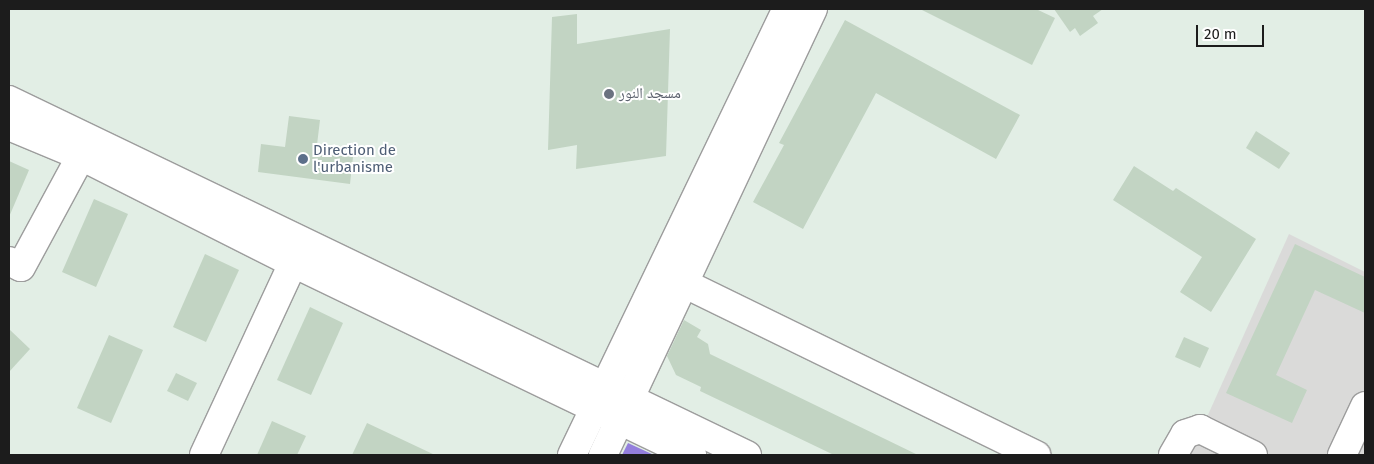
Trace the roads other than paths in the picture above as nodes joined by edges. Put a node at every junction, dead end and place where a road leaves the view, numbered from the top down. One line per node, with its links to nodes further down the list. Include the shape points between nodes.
1 (787, 9): 8 (street)
2 (812, 9): 8 (street)
3 (9, 100): 9 (street)
4 (9, 126): 5 (street)
5 (81, 156): 6 (street, via 20,266); 7 (street)
6 (9, 261)
7 (293, 263): 9 (street); 11 (street)
8 (673, 277): 9 (street); 16 (street)
9 (613, 404): 12 (street); 13 (street); 14 (street); 15 (street)
10 (1365, 406): 19 (street)
11 (204, 455)
12 (572, 455)
13 (603, 455)
14 (692, 455)
15 (747, 455)
16 (1036, 455)
17 (1173, 455): 18 (street, via 1185,434 1200,429)
18 (1253, 455)
19 (1342, 455)

